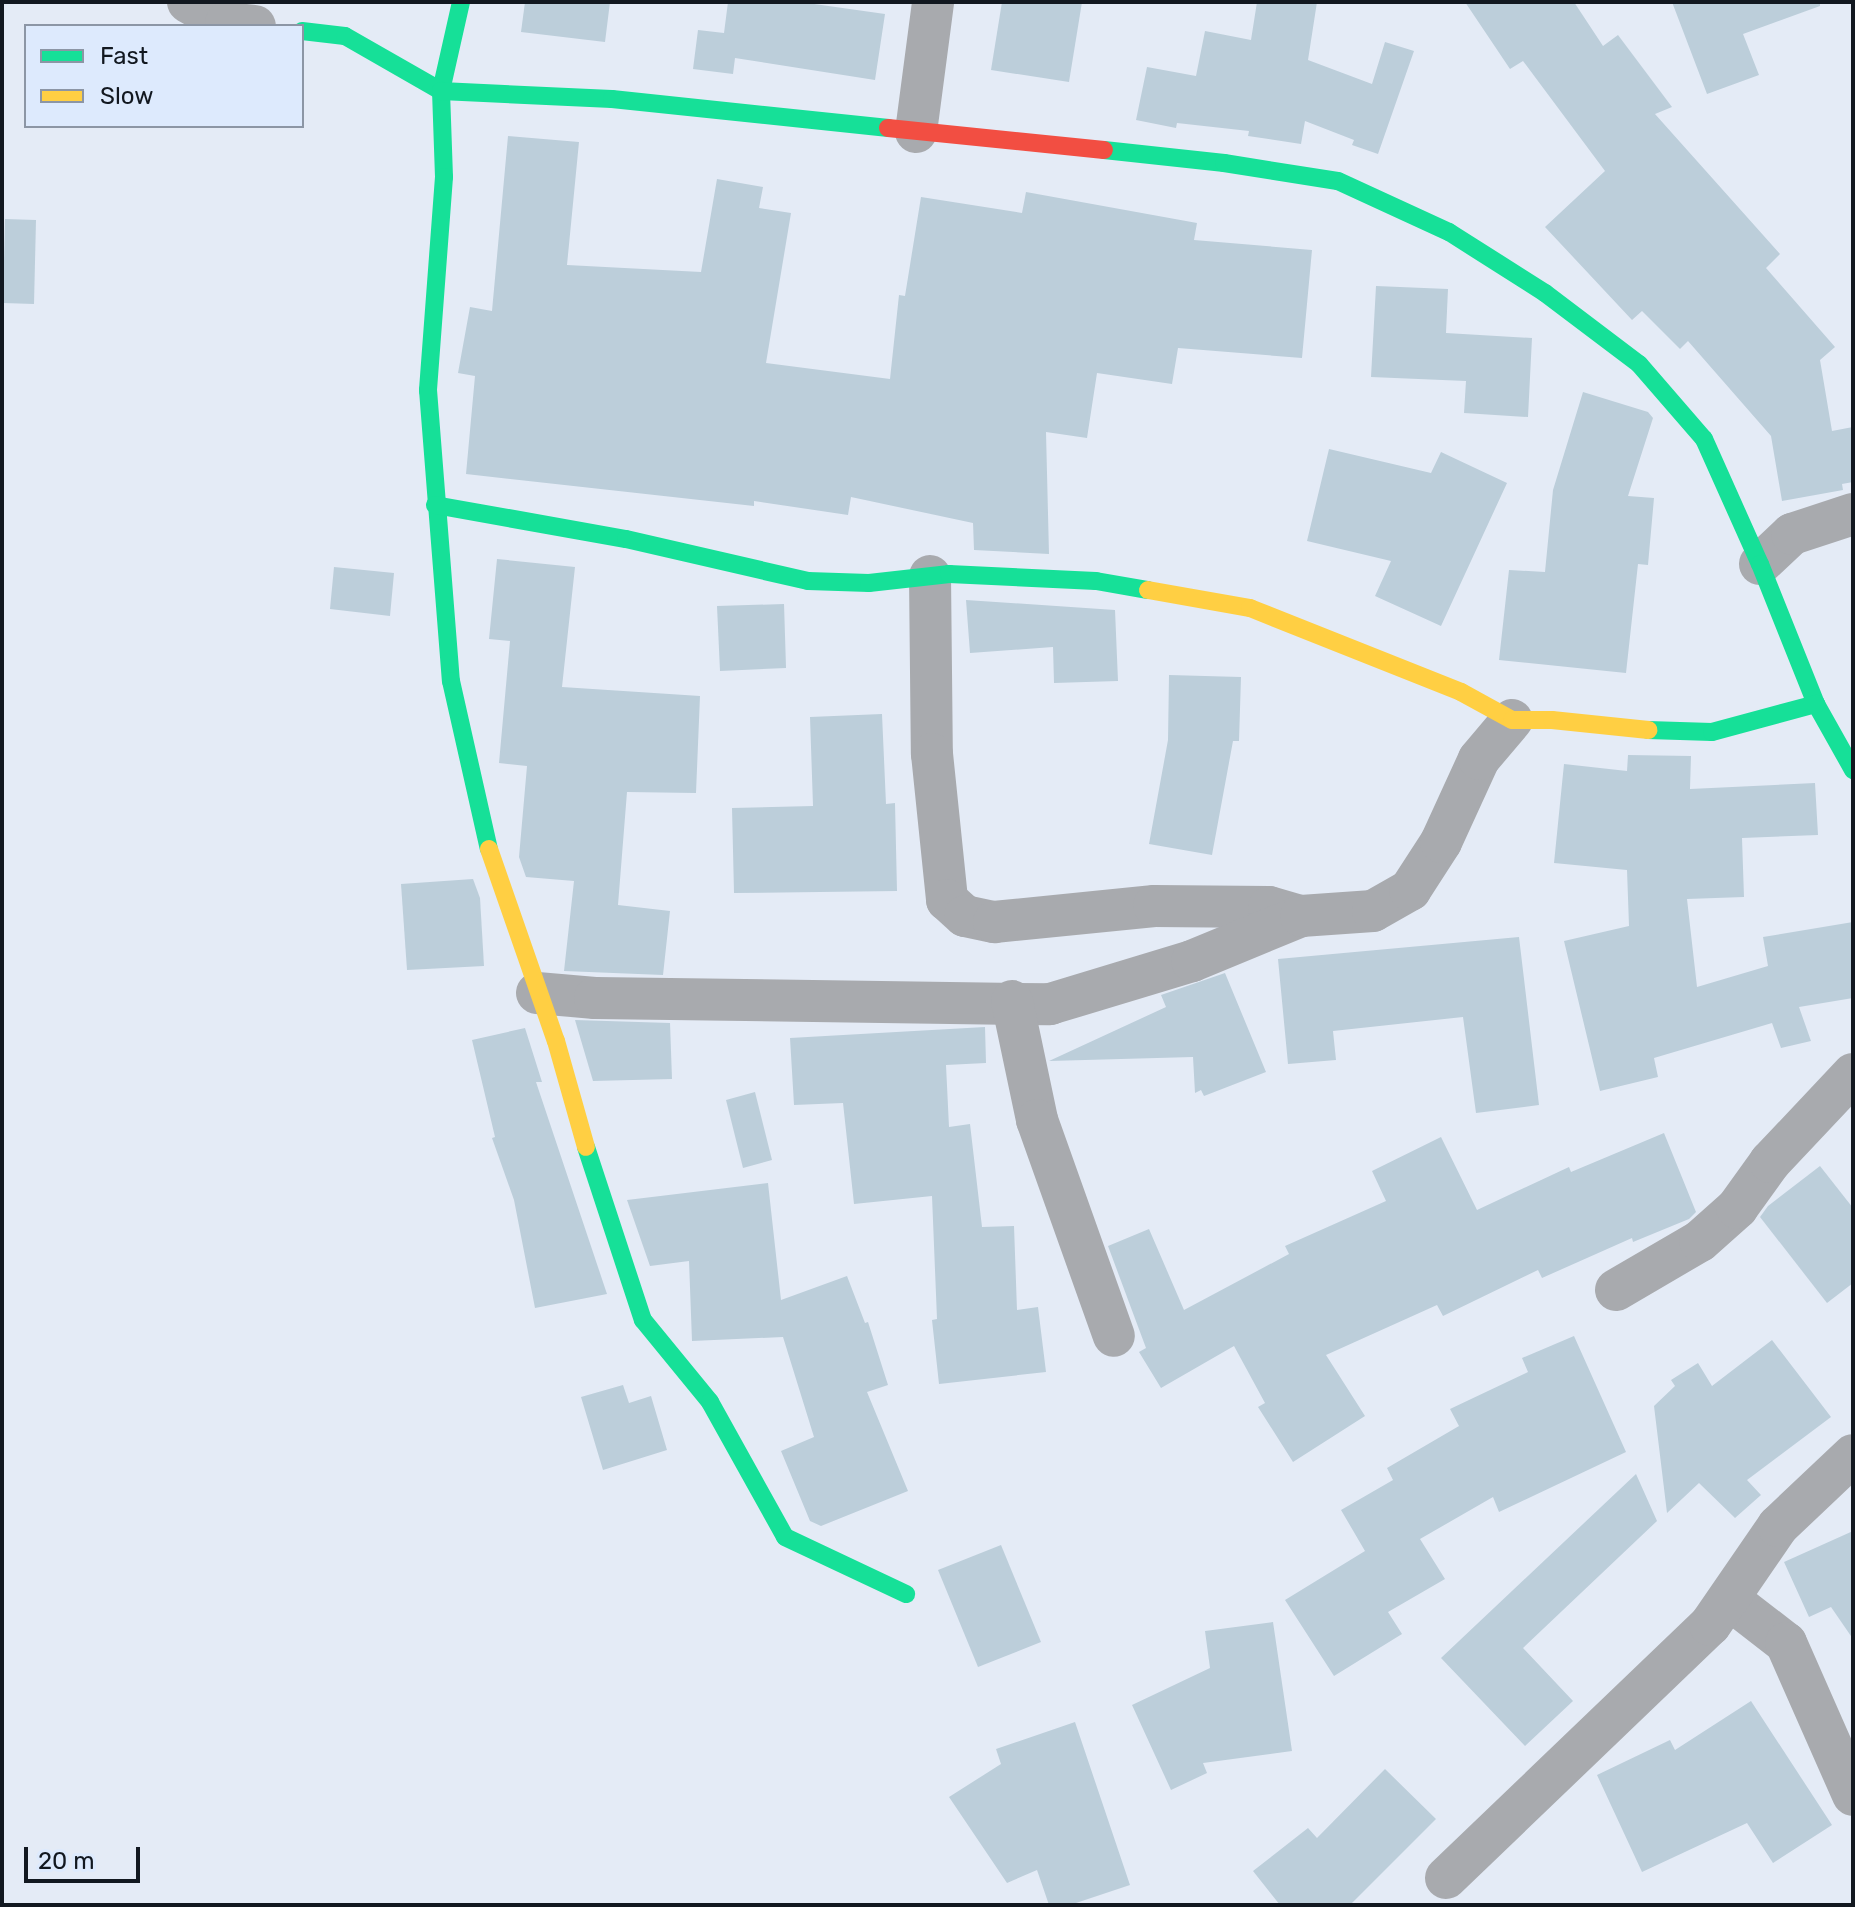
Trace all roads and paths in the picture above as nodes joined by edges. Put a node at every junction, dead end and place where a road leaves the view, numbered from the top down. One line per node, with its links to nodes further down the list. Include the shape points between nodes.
1 (188, 2): 4 (street)
2 (461, 2): 6 (street)
3 (933, 2): 7 (street)
4 (236, 24)
5 (304, 31): 6 (street, via 345,36)
6 (441, 91): 7 (street, via 612,99); 8 (street, via 444,177 428,390)
7 (916, 132): 10 (street, via 1224,163 1338,181 1449,232 1545,293 1639,364 1704,439)
8 (435, 505): 11 (street, via 626,539 808,581 869,583); 16 (street, via 454,695 482,828)
9 (1853, 514): 10 (street, via 1792,534)
10 (1760, 564): 12 (street)
11 (930, 576): 13 (street, via 1096,581 1250,608 1461,692); 15 (street, via 932,754 947,900 965,916 994,922 1154,906 1269,907)
12 (1816, 704): 13 (street, via 1712,732); 14 (street)
13 (1512, 720): 15 (street, via 1479,759 1441,842 1410,890 1373,911)
14 (1853, 770)
15 (1301, 916): 17 (street, via 1192,961 1050,1004)
16 (537, 993): 17 (street, via 595,998); 22 (street, via 643,1320 710,1402 785,1537)
17 (1012, 1001): 20 (street, via 1037,1120)
18 (1853, 1074): 19 (street, via 1770,1162 1737,1208 1700,1241)
19 (1616, 1290)
20 (1114, 1336)
21 (1853, 1455): 23 (street, via 1778,1526)
22 (906, 1594)
23 (1729, 1599): 24 (street, via 1786,1643); 25 (street, via 1710,1625)
24 (1853, 1795)
25 (1446, 1878)

